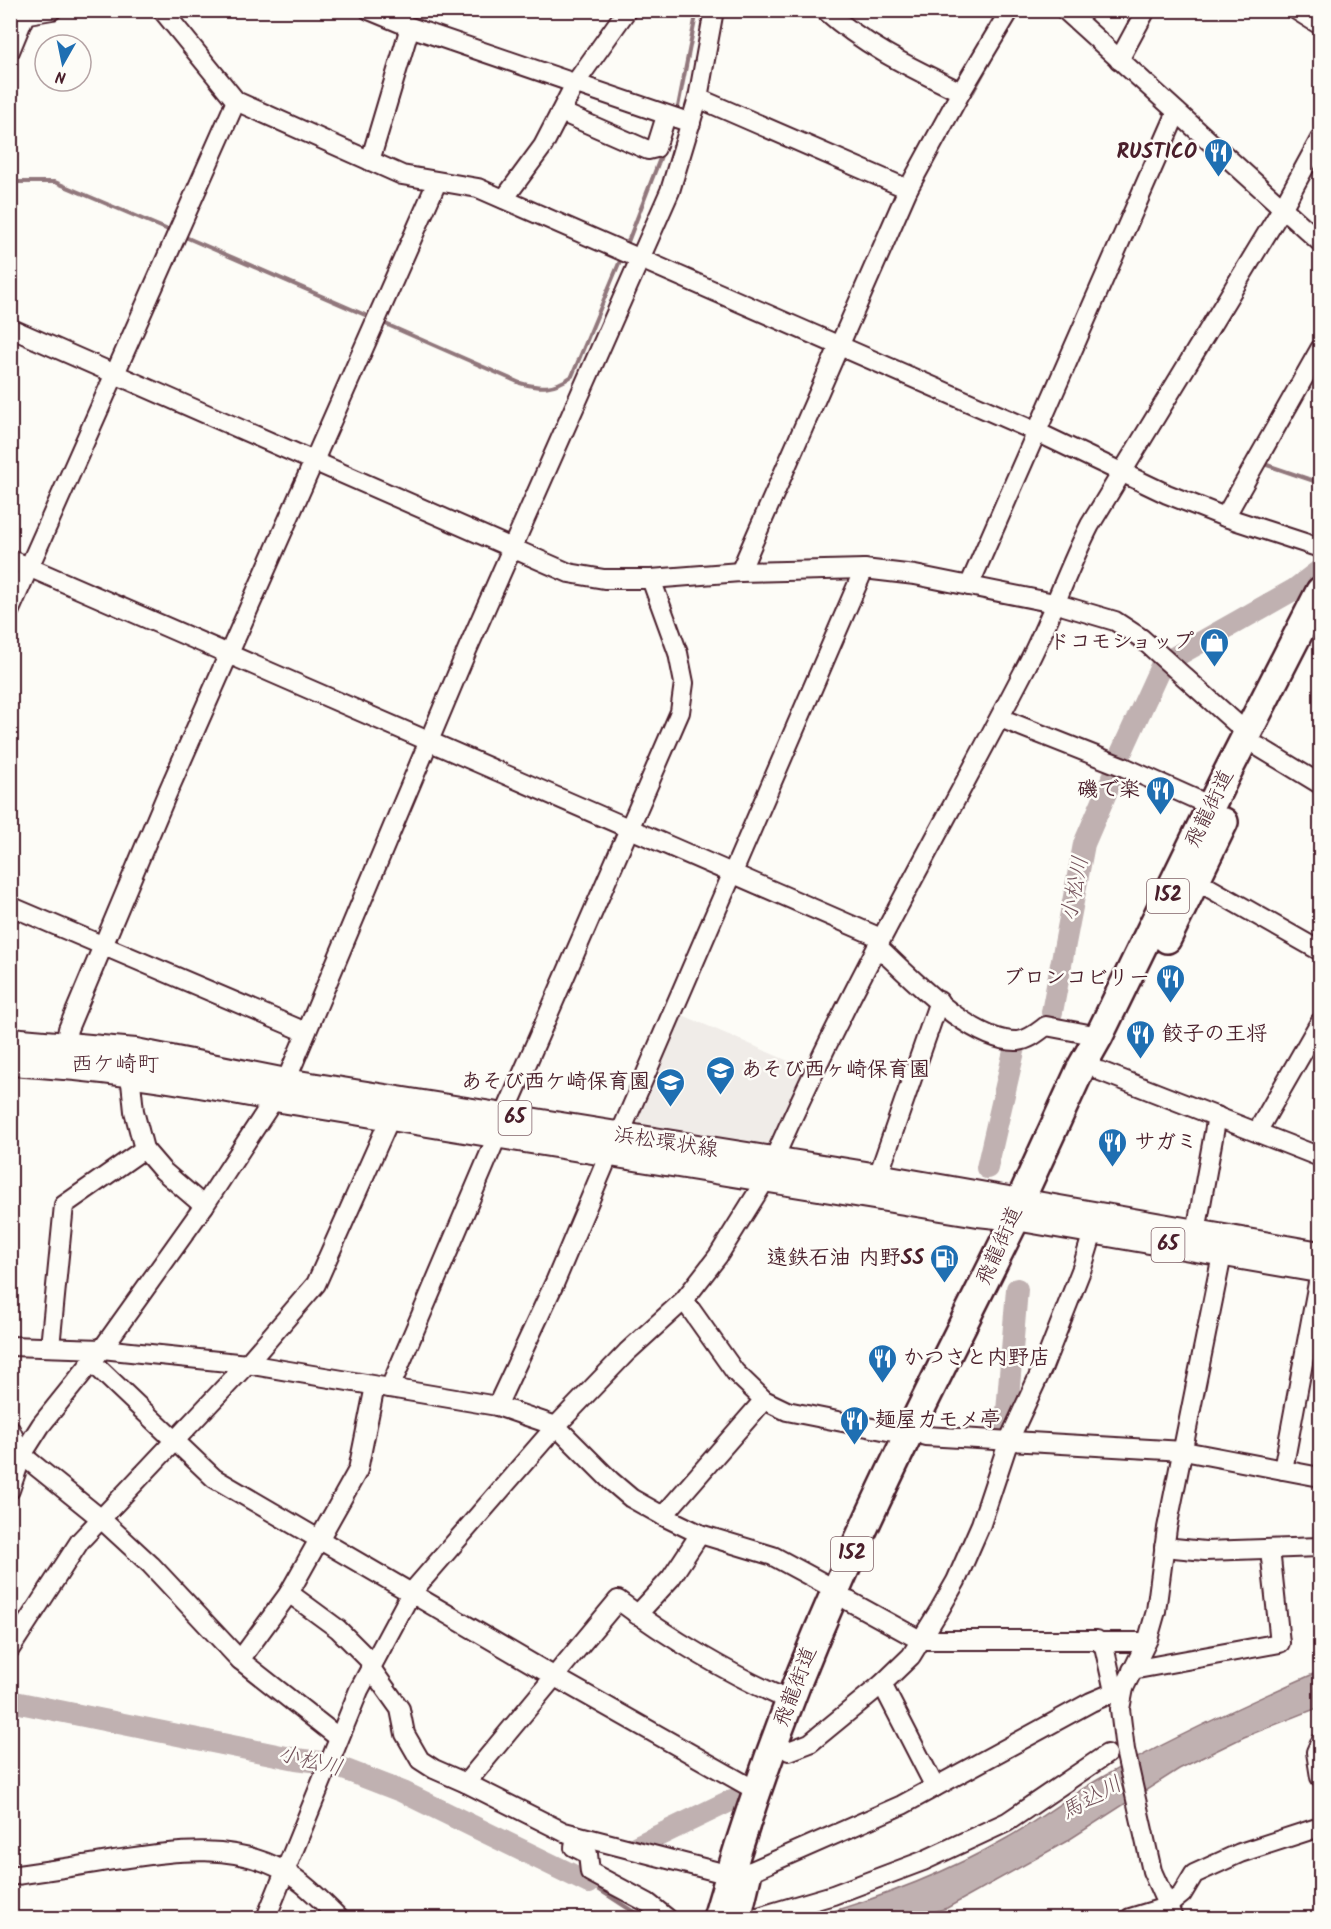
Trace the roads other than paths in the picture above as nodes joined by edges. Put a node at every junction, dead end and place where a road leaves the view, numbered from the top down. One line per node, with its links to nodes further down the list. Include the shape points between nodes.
1 (52, 10): 11 (street)
2 (162, 10): 19 (street)
3 (369, 10): 13 (street)
4 (627, 10): 16 (street)
5 (714, 10): 18 (street)
6 (825, 10): 17 (street, via 853,35 891,58)
7 (1010, 10): 17 (street)
8 (1065, 10): 15 (street)
9 (1146, 10): 15 (street)
10 (1296, 10): 12 (street)
11 (21, 14): 14 (street)
12 (1320, 25)
13 (410, 27): 16 (street); 24 (street)
14 (10, 51)
15 (1119, 60): 21 (street)
16 (576, 82): 20 (street); 22 (street)
17 (961, 92): 26 (street)
18 (698, 98): 22 (street); 26 (street)
19 (236, 101): 24 (street); 34 (street)
20 (561, 111): 22 (street, via 648,150 656,148); 27 (street, via 543,146)
21 (1177, 112): 28 (street); 35 (street)
22 (677, 119): 30 (street, via 670,190)
23 (1320, 139): 28 (street)
24 (370, 160): 25 (street, via 402,175)
25 (437, 182): 27 (street, via 477,188); 36 (street)
26 (908, 189): 32 (street)
27 (504, 199): 30 (street)
28 (1283, 207): 29 (street); 37 (street)
29 (1320, 242)
30 (630, 254): 32 (street); 39 (street)
31 (10, 328): 34 (street)
32 (840, 346): 35 (street); 44 (street)
33 (1320, 350): 38 (street)
34 (115, 373): 36 (street); 42 (street)
35 (1036, 432): 37 (street); 46 (street)
36 (314, 461): 39 (street); 51 (street)
37 (1122, 471): 38 (street); 48 (street, via 1070,563)
38 (1225, 517): 40 (street)
39 (512, 547): 45 (street, via 569,573 604,579); 54 (street)
40 (1320, 548)
41 (10, 559): 42 (street)
42 (29, 567): 49 (street); 51 (street)
43 (864, 569): 44 (street); 46 (street); 58 (street)
44 (740, 572): 45 (street)
45 (651, 579): 57 (street, via 678,653 684,683 676,722)
46 (969, 586): 48 (street)
47 (1320, 591): 53 (highway, 飛龍街道 / 152)
48 (1054, 603): 52 (street); 53 (street, via 1115,621 1141,639)
49 (10, 610)
50 (1320, 627): 53 (highway, 飛龍街道 / 152)
51 (229, 655): 54 (street); 62 (street)
52 (1000, 718): 56 (street); 61 (street)
53 (1254, 741): 55 (street); 56 (highway, 飛龍街道 / 152); 59 (highway, 飛龍街道 / 152)
54 (428, 742): 57 (street); 66 (street)
55 (1320, 784)
56 (1211, 806): 67 (highway, 飛龍街道 / 152)
57 (629, 826): 58 (street); 76 (street)
58 (732, 873): 61 (street); 78 (street)
59 (1197, 881): 63 (street); 71 (highway, 飛龍街道 / 152)
60 (10, 906): 62 (street)
61 (879, 942): 64 (street); 81 (street)
62 (104, 944): 66 (street); 69 (street)
63 (1320, 951)
64 (939, 1001): 67 (street, via 981,1031 1008,1040 1031,1038 1046,1026); 82 (street)
65 (1320, 1022): 77 (street)
66 (306, 1032): 73 (street)
67 (1099, 1036): 84 (highway, 飛龍街道 / 152, via 1082,1066)
68 (10, 1040): 69 (main road, 浜松環状線 / 65)
69 (65, 1044): 73 (main road, 浜松環状線 / 65, via 136,1051)
70 (10, 1063): 72 (main road, 浜松環状線 / 65)
71 (1101, 1071): 75 (street); 84 (highway, 飛龍街道 / 152)
72 (130, 1073): 73 (main road, 浜松環状線 / 65); 79 (street)
73 (281, 1090): 74 (main road, 浜松環状線 / 65); 76 (main road, 浜松環状線 / 65); 83 (street)
74 (391, 1116): 76 (main road, 浜松環状線 / 65); 94 (street, via 316,1284)
75 (1217, 1116): 77 (street); 86 (street)
76 (501, 1125): 78 (main road, 浜松環状線 / 65); 95 (street)
77 (1257, 1132): 80 (street)
78 (615, 1144): 81 (main road, 浜松環状線 / 65); 97 (street)
79 (144, 1149): 83 (street); 92 (street, via 64,1205)
80 (1320, 1157)
81 (769, 1170): 82 (main road, 浜松環状線 / 65); 84 (main road, 浜松環状線 / 65, via 978,1214); 90 (street, via 718,1256)
82 (878, 1176): 84 (main road, 浜松環状線 / 65)
83 (204, 1206): 93 (street)
84 (1025, 1212): 85 (main road, 浜松環状線 / 65); 86 (main road, 浜松環状線 / 65); 100 (highway, 飛龍街道 / 152)
85 (1093, 1232): 87 (main road, 浜松環状線 / 65); 102 (street, via 1043,1367)
86 (1196, 1232): 88 (main road, 浜松環状線 / 65)
87 (1222, 1254): 89 (main road, 浜松環状線 / 65); 103 (street)
88 (1320, 1254)
89 (1320, 1272): 105 (street)
90 (684, 1300): 96 (street, via 735,1372); 98 (street)
91 (10, 1346): 92 (street)
92 (50, 1347): 93 (street)
93 (97, 1355): 94 (street); 101 (street); 104 (street)
94 (247, 1364): 95 (street); 101 (street)
95 (382, 1387): 97 (street); 111 (street, via 358,1470)
96 (764, 1400): 100 (street, via 787,1411); 108 (street)
97 (497, 1406): 98 (street)
98 (556, 1426): 108 (street, via 618,1486); 116 (street)
99 (10, 1429): 104 (street)
100 (917, 1436): 102 (street); 117 (highway, 飛龍街道 / 152)
101 (173, 1440): 109 (street); 111 (street, via 214,1478)
102 (1009, 1440): 103 (street); 119 (street, via 981,1524 956,1581)
103 (1184, 1451): 105 (street); 112 (street)
104 (22, 1455): 107 (street); 109 (street)
105 (1283, 1470): 106 (street)
106 (1320, 1477)
107 (10, 1490)
108 (663, 1516): 110 (street)
109 (100, 1518): 122 (street, via 80,1541); 123 (street, via 151,1565)
110 (700, 1534): 117 (street, via 773,1556); 118 (street, via 671,1578)
111 (318, 1540): 115 (street); 116 (street)
112 (1164, 1547): 114 (street); 121 (street, via 1156,1611)
113 (1320, 1547): 114 (street)
114 (1270, 1550): 125 (street, via 1280,1643)
115 (289, 1593): 123 (street); 124 (street, via 338,1629)
116 (411, 1593): 124 (street); 126 (street)
117 (842, 1595): 119 (street); 129 (highway, 飛龍街道 / 152); 132 (highway, 飛龍街道 / 152)
118 (637, 1614): 126 (street, via 618,1600); 129 (street)
119 (920, 1640): 120 (street); 127 (street, via 911,1656)
120 (1099, 1642): 121 (street); 128 (street, via 1104,1646)
121 (1146, 1642): 125 (street)
122 (10, 1649)
123 (240, 1660): 130 (street)
124 (371, 1665): 130 (street); 135 (street, via 400,1709 405,1734 420,1760)
125 (1132, 1670): 128 (street)
126 (555, 1677): 135 (street); 137 (street)
127 (882, 1683): 132 (street, via 810,1743); 136 (street)
128 (1119, 1689): 136 (street); 143 (street, via 1125,1750 1152,1871)
129 (791, 1701): 137 (highway, 飛龍街道 / 152)
130 (339, 1738): 140 (street)
131 (1320, 1743): 134 (street, via 1316,1752)
132 (789, 1751): 141 (highway, 飛龍街道 / 152)
133 (1107, 1754): 149 (street, via 1007,1822 923,1861)
134 (1320, 1777)
135 (466, 1783): 139 (street)
136 (935, 1787): 141 (street, via 864,1823)
137 (757, 1791): 141 (highway, 飛龍街道 / 152)
138 (1320, 1827): 143 (street, via 1240,1853 1194,1874)
139 (576, 1835): 141 (street); 144 (street, via 574,1847 588,1854 590,1872 648,1903)
140 (284, 1871): 142 (street, via 226,1852 186,1850); 145 (street); 146 (street)
141 (739, 1874): 147 (highway, 飛龍街道 / 152); 148 (highway, 飛龍街道 / 152)
142 (10, 1876)
143 (1170, 1913): 150 (street)
144 (661, 1917)
145 (266, 1918)
146 (339, 1918)
147 (717, 1918)
148 (737, 1918)
149 (755, 1918)
150 (1130, 1918)

